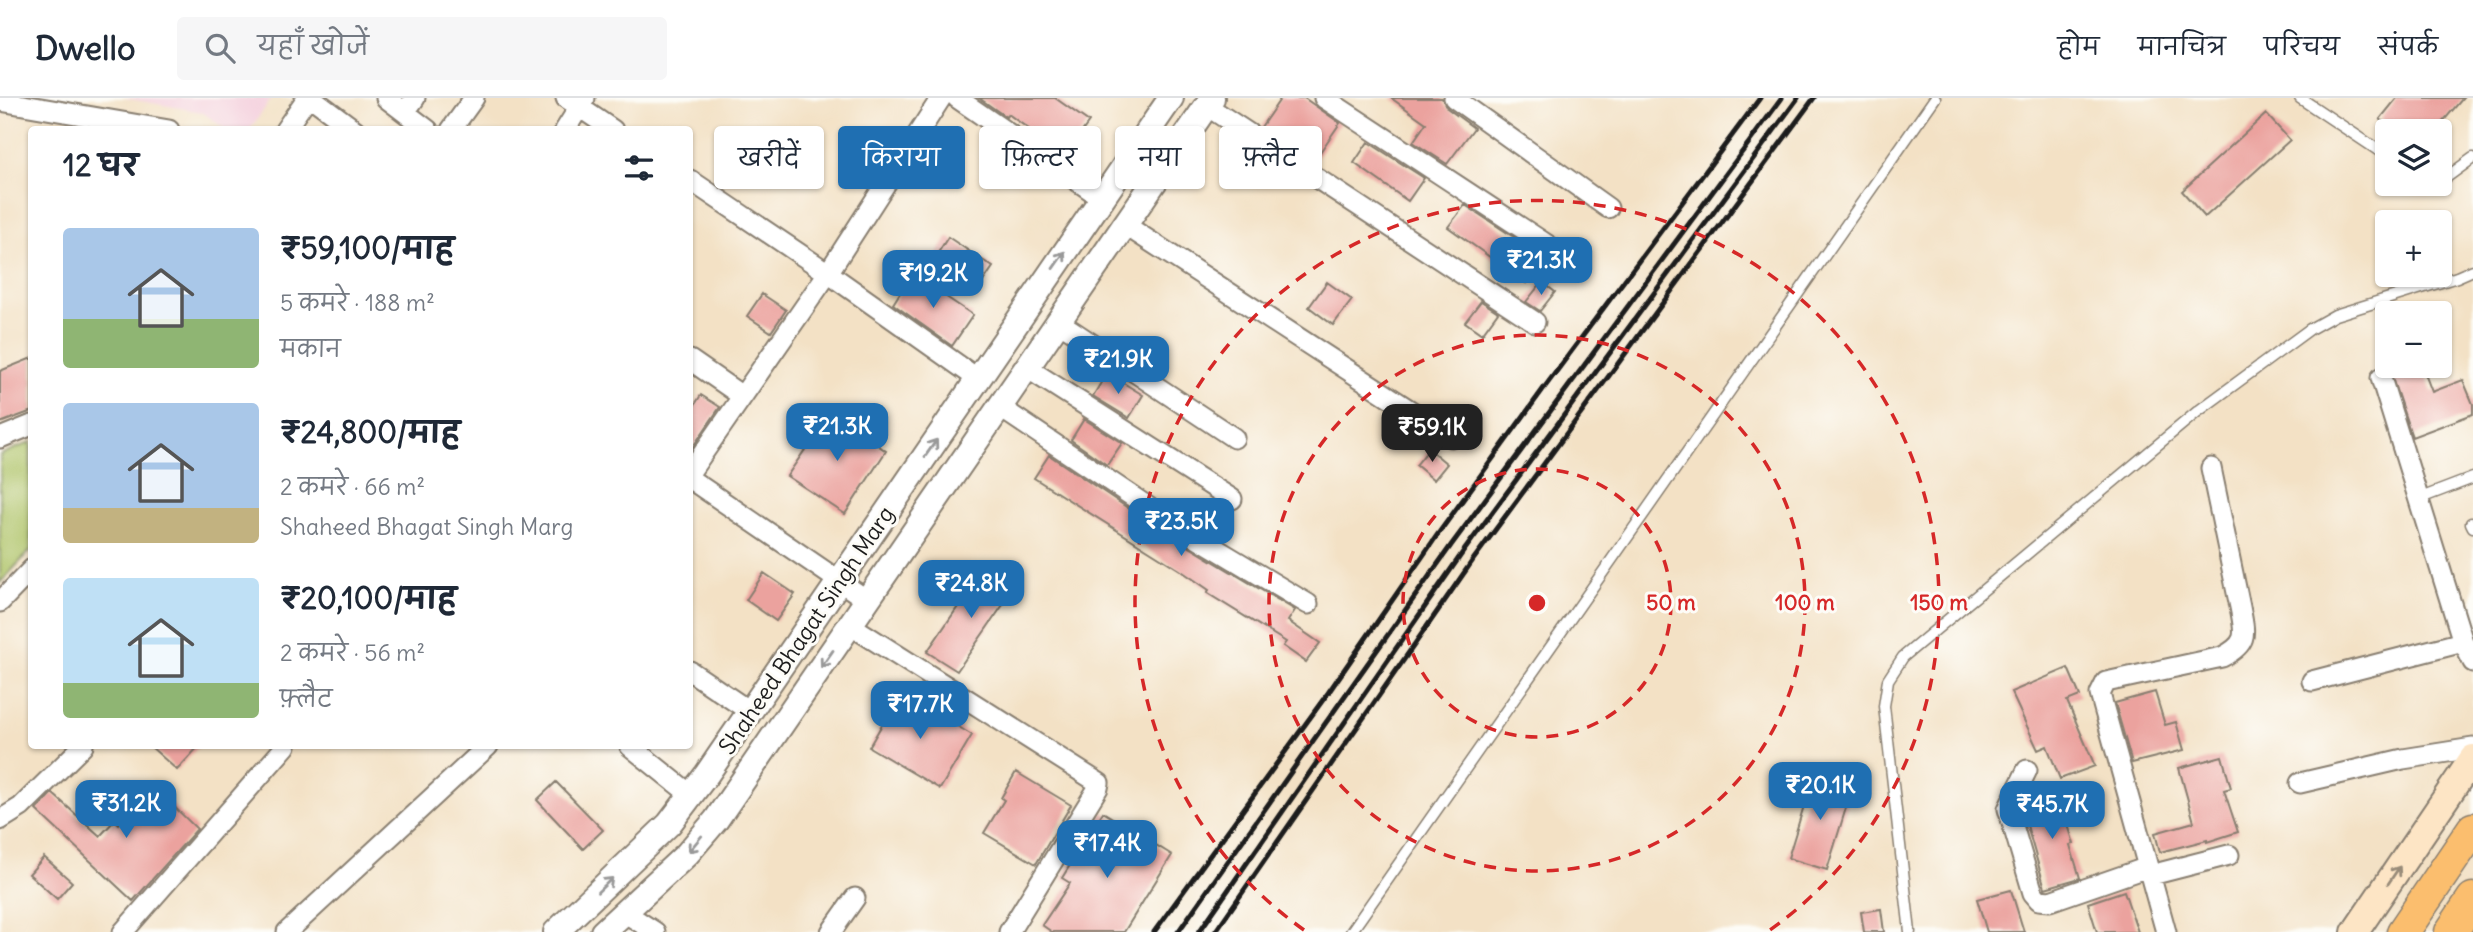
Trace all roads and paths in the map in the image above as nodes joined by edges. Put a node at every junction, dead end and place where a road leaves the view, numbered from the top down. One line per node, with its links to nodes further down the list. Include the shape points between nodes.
1 (310, 98): 16 (street); 17 (street)
2 (386, 98): 14 (street)
3 (474, 98): 19 (street)
4 (941, 98): 31 (street)
5 (957, 98): 26 (street)
6 (1171, 98): 26 (street, Shaheed Bhagat Singh Marg)
7 (1324, 98): 29 (street)
8 (1454, 98): 27 (street)
9 (1935, 98): 84 (lane)
10 (2300, 98): 22 (lane)
11 (0, 101): 15 (street)
12 (577, 101): 20 (street); 21 (street)
13 (1210, 102): 28 (street, Shaheed Bhagat Singh Marg); 33 (street)
14 (410, 105): 18 (street)
15 (146, 126)
16 (288, 126)
17 (349, 126)
18 (425, 126)
19 (454, 126)
20 (567, 126)
21 (608, 126)
22 (2375, 148)
23 (2473, 158): 24 (lane)
24 (2452, 173)
25 (693, 182): 31 (street)
26 (1102, 198): 37 (street, Shaheed Bhagat Singh Marg, one-way to 26)
27 (1608, 208)
28 (1125, 225): 32 (street, Shaheed Bhagat Singh Marg); 41 (street)
29 (1575, 263)
30 (2473, 270): 85 (lane, via 2335,315 2310,329 2197,412 1903,657 1888,680 1884,706)
31 (828, 273): 37 (street); 38 (street)
32 (1059, 321): 35 (street, Shaheed Bhagat Singh Marg); 43 (street)
33 (1535, 322)
34 (693, 362): 38 (street)
35 (1027, 368): 39 (street, Shaheed Bhagat Singh Marg); 48 (street)
36 (2381, 378): 49 (street)
37 (978, 379): 51 (street, Shaheed Bhagat Singh Marg, one-way to 37)
38 (742, 396): 44 (street)
39 (1001, 408): 52 (street, Shaheed Bhagat Singh Marg); 54 (street, via 1163,517)
40 (28, 427): 42 (street)
41 (1451, 437)
42 (0, 438)
43 (1234, 438)
44 (693, 468)
45 (2211, 468): 73 (street, via 2243,642 2222,657 2106,682 2100,694)
46 (2473, 478): 49 (lane)
47 (693, 481): 51 (street)
48 (1232, 499)
49 (2418, 499): 56 (street)
50 (28, 573): 53 (street)
51 (839, 582): 52 (street); 60 (street, Shaheed Bhagat Singh Marg)
52 (867, 600): 55 (street, Shaheed Bhagat Singh Marg)
53 (0, 602)
54 (1308, 604)
55 (850, 625): 76 (street, Shaheed Bhagat Singh Marg, one-way to 76, via 716,820 687,854); 83 (street, via 1099,783)
56 (2463, 642): 57 (street); 59 (street)
57 (2473, 663)
58 (693, 673): 60 (street)
59 (2312, 681)
60 (749, 711): 69 (street, Shaheed Bhagat Singh Marg)
61 (2473, 748): 68 (street)
62 (79, 749): 70 (street, via 21,807)
63 (283, 749): 77 (street)
64 (485, 749): 78 (street)
65 (634, 749): 69 (street)
66 (2473, 758): 87 (main road, one-way to 66)
67 (2027, 770): 73 (street, via 2008,809 2039,900 2050,901)
68 (2300, 783)
69 (691, 795): 79 (street, Shaheed Bhagat Singh Marg, one-way to 69, via 669,824)
70 (0, 820)
71 (2473, 829): 88 (highway)
72 (2229, 855): 73 (street)
73 (2150, 871): 86 (street)
74 (855, 898): 82 (street)
75 (2473, 899): 89 (highway)
76 (624, 912): 80 (street, Shaheed Bhagat Singh Marg); 81 (street)
77 (123, 932)
78 (287, 932)
79 (556, 932)
80 (603, 932)
81 (655, 932)
82 (831, 932)
83 (1009, 932)
84 (1351, 932)
85 (1910, 932)
86 (2166, 932)
87 (2355, 932)
88 (2403, 932)
89 (2451, 932)

